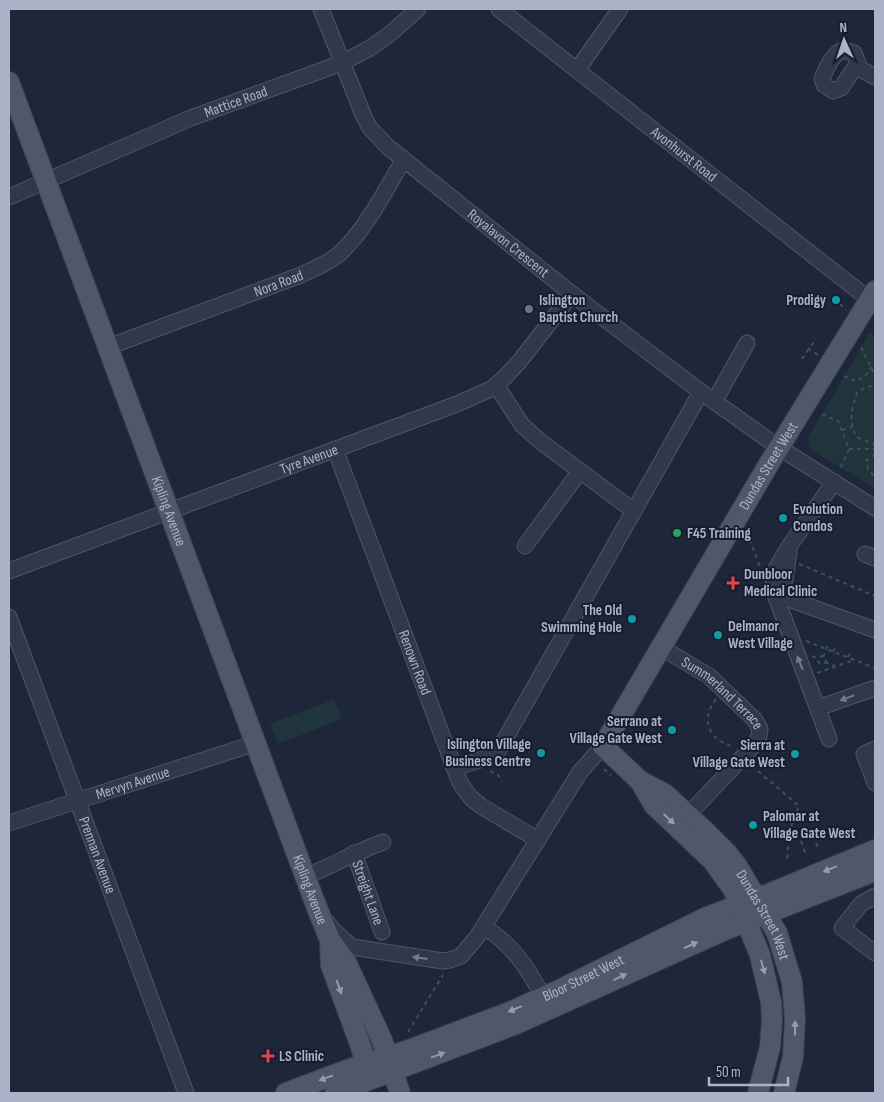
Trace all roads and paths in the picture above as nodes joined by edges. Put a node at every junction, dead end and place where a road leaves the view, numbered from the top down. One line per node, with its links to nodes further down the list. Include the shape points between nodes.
1 (321, 9): 5 (street, Royalavon Crescent)
2 (418, 9): 5 (street, Mattice Road, via 370,48)
3 (499, 9): 7 (street, Avonhurst Road)
4 (620, 9): 7 (street)
5 (342, 62): 10 (street, Royalavon Crescent, via 370,128); 11 (street, Mattice Road, via 191,118)
6 (857, 67): 8 (street)
7 (577, 70): 14 (street, Avonhurst Road)
8 (875, 78)
9 (9, 82): 11 (main road, Kipling Avenue)
10 (404, 160): 13 (street, Royalavon Crescent); 19 (street, Nora Road, via 358,233 330,261)
11 (46, 182): 12 (street, Mattice Road); 19 (main road, Kipling Avenue)
12 (9, 197)
13 (572, 294): 27 (street, Tyre Avenue, via 519,362); 29 (street, Royalavon Crescent)
14 (872, 295): 34 (main road, Dundas Street West)
15 (840, 304): 16 (path)
16 (846, 310)
17 (816, 339): 21 (path)
18 (747, 343): 30 (street)
19 (108, 347): 43 (main road, Kipling Avenue)
20 (861, 347): 24 (path)
21 (808, 349): 22 (path); 23 (path)
22 (818, 355)
23 (802, 359)
24 (871, 367): 25 (path); 26 (path, via 865,377 856,381)
25 (875, 375)
26 (844, 376)
27 (496, 385): 35 (street, Tyre Avenue, via 457,404); 39 (street, via 522,425)
28 (875, 386): 32 (path, via 857,392 851,412)
29 (701, 392): 30 (street, Royalavon Crescent); 44 (street)
30 (714, 402): 34 (street, Royalavon Crescent)
31 (822, 414): 33 (path, via 838,421)
32 (852, 426): 33 (path); 37 (path, via 856,437 874,444)
33 (842, 430): 36 (path)
34 (778, 448): 41 (street, Royalavon Crescent); 59 (main road, Dundas Street West)
35 (335, 449): 43 (street, Tyre Avenue); 78 (street, Renown Road)
36 (849, 449): 37 (path); 41 (path)
37 (875, 449): 38 (path)
38 (875, 454): 40 (path, via 866,461)
39 (580, 471): 44 (street); 46 (street)
40 (875, 478)
41 (834, 482): 42 (street, Royalavon Crescent); 49 (street, via 774,572)
42 (875, 508)
43 (169, 511): 48 (street, Tyre Avenue); 74 (main road, Kipling Avenue)
44 (634, 511): 78 (street, via 496,755)
45 (746, 532): 49 (path, via 760,568)
46 (525, 546)
47 (799, 563): 50 (path)
48 (9, 571)
49 (779, 584): 54 (street)
50 (875, 596)
51 (786, 598): 53 (street)
52 (9, 617): 81 (street, Prennan Avenue)
53 (875, 630)
54 (788, 633): 57 (path); 72 (street, one-way to 54)
55 (821, 640): 57 (path)
56 (828, 643): 60 (path)
57 (818, 646): 60 (path)
58 (836, 646): 62 (path)
59 (662, 648): 71 (street, Summerland Terrace, via 701,670); 75 (main road, Dundas Street West)
60 (826, 649): 62 (path); 63 (path)
61 (851, 651): 64 (path)
62 (834, 652): 64 (path)
63 (823, 657): 66 (path); 67 (path, via 818,659)
64 (848, 657): 65 (path)
65 (854, 660): 68 (path); 69 (path)
66 (825, 662): 67 (path); 68 (path)
67 (820, 664): 68 (path, via 816,674)
68 (836, 666)
69 (875, 668)
70 (875, 688): 72 (street, one-way to 72)
71 (723, 689): 77 (street, Summerland Terrace, via 758,724 759,736); 77 (path, via 710,708 710,732 720,743)
72 (818, 708): 73 (street)
73 (829, 739)
74 (256, 743): 81 (street, Mervyn Avenue); 98 (main road, Kipling Avenue)
75 (603, 746): 79 (main road, Dundas Street West); 87 (street, Dundas Street West, via 580,772)
76 (875, 749): 80 (street, via 864,754)
77 (750, 757): 82 (street, Summerland Terrace); 96 (path, via 799,806 788,832)
78 (454, 768): 87 (street, Renown Road, via 471,798)
79 (640, 781): 82 (main road, Dundas Street West, via 665,794); 101 (main road, Dundas Street West, one-way to 101, via 654,805 717,866)
80 (875, 783)
81 (78, 801): 83 (street, Mervyn Avenue); 111 (street, Prennan Avenue)
82 (688, 815): 101 (main road, Dundas Street West, via 737,866)
83 (9, 823)
84 (852, 828): 86 (path)
85 (833, 836): 91 (path)
86 (854, 836)
87 (538, 840): 102 (street, Dundas Street West)
88 (801, 841): 95 (path)
89 (383, 842): 94 (street, Streight Lane)
90 (816, 842): 92 (path)
91 (836, 843)
92 (819, 850)
93 (875, 850): 101 (main road, Bloor Street West, one-way to 101)
94 (354, 853): 98 (street, Streight Lane); 103 (street, Streight Lane)
95 (806, 855)
96 (787, 862)
97 (875, 871): 101 (main road, Bloor Street West)
98 (306, 876): 100 (main road, Kipling Avenue)
99 (875, 896): 105 (street, via 861,904 842,928)
100 (317, 908): 102 (street, Dundas Street West, one-way to 100, via 461,956 436,960 352,947 333,930); 104 (main road, Kipling Avenue)
101 (752, 910): 107 (main road, Bloor Street West, via 719,911); 109 (main road, Bloor Street West, one-way to 101, via 525,1021); 115 (main road, Dundas Street West, one-way to 115, via 772,1020 770,1047); 116 (main road, Dundas Street West, one-way to 101, via 795,1035 792,982 777,933)
102 (484, 927): 107 (street, via 522,960)
103 (382, 932)
104 (330, 940): 109 (main road, Kipling Avenue, via 346,962); 110 (main road, Kipling Avenue, one-way to 110, via 331,965)
105 (875, 953)
106 (446, 970): 108 (path)
107 (543, 997): 109 (main road, Bloor Street West, one-way to 109)
108 (408, 1032)
109 (390, 1064): 110 (main road, Bloor Street West); 114 (main road, Kipling Avenue)
110 (370, 1079): 112 (main road, Bloor Street West, one-way to 112); 113 (main road, Bloor Street West)
111 (186, 1093)
112 (286, 1093)
113 (334, 1093)
114 (400, 1093)
115 (758, 1093)
116 (784, 1093)

